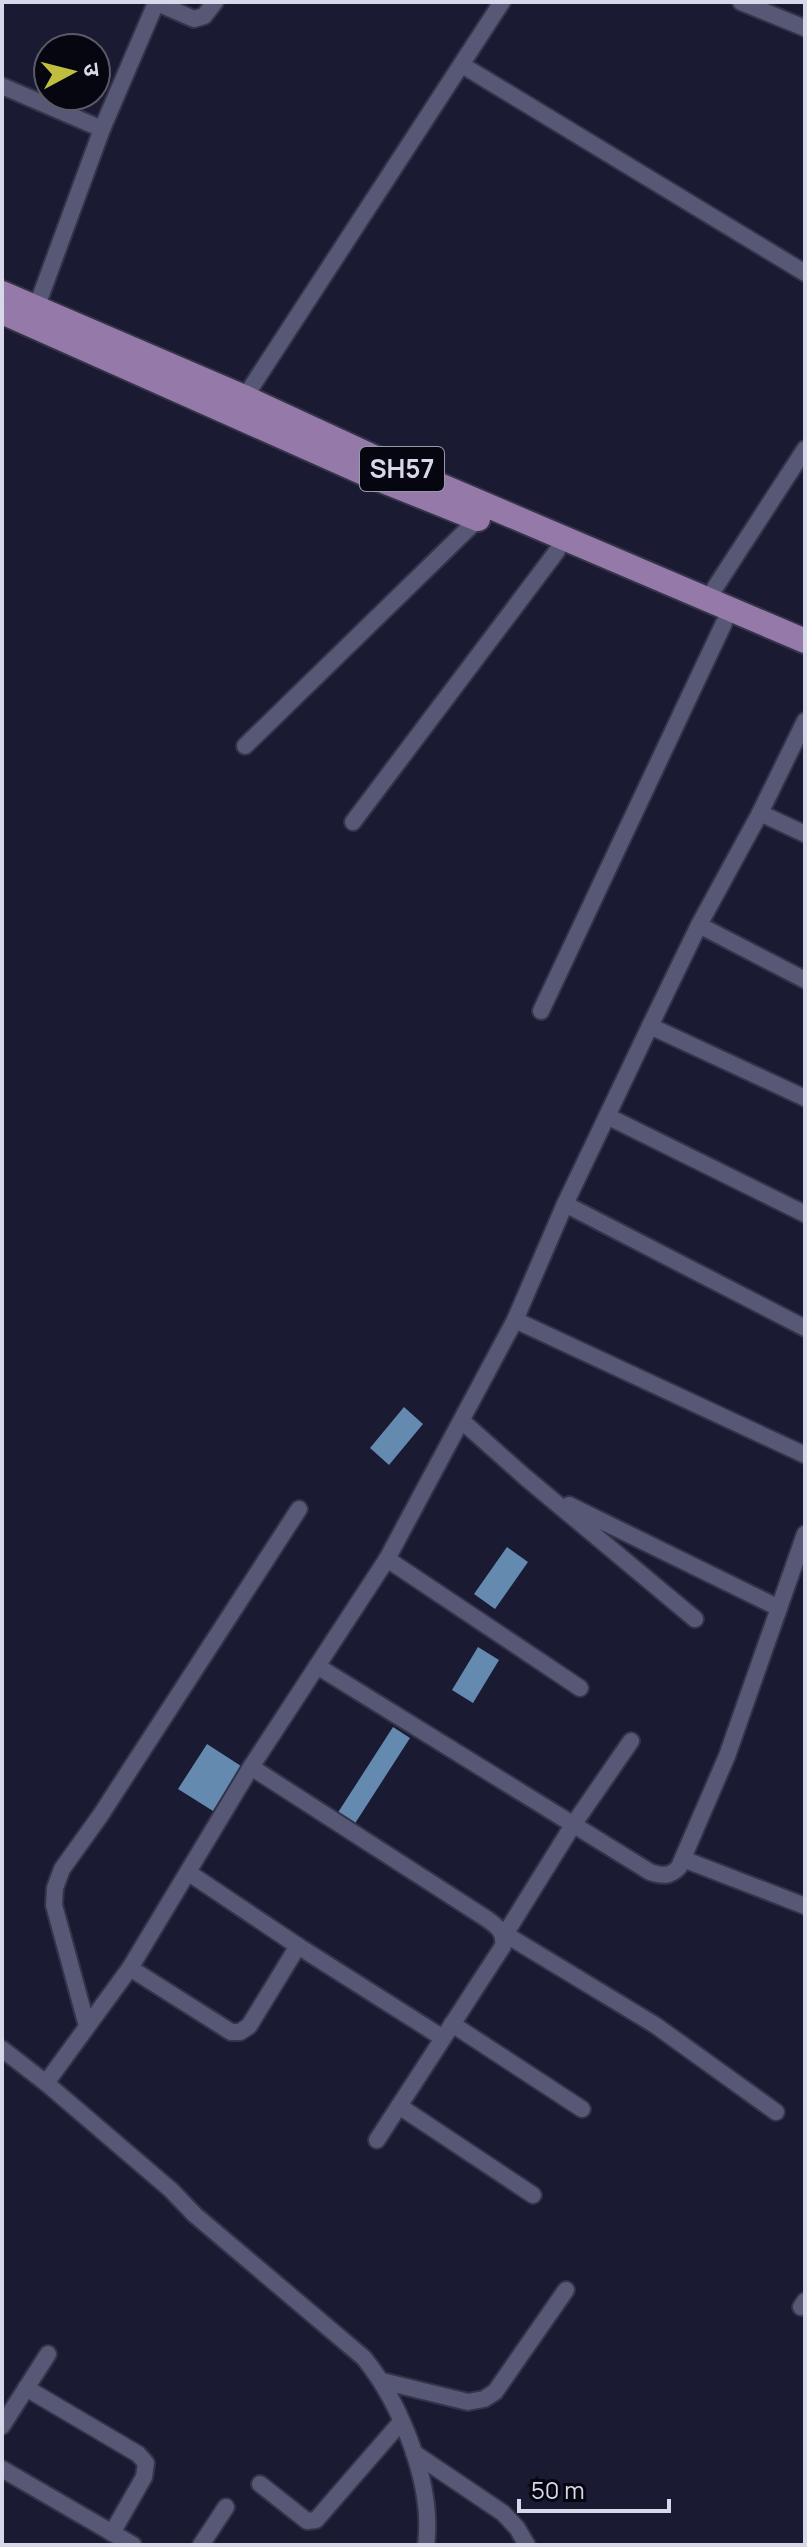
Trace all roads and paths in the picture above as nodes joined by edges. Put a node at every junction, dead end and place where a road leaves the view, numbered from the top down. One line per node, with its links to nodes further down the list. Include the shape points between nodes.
1 (155, 2): 2 (street, via 194,19); 8 (street)
2 (215, 2)
3 (502, 2): 6 (street)
4 (741, 2): 5 (street)
5 (805, 28)
6 (462, 65): 9 (street); 13 (street)
7 (2, 86): 8 (street)
8 (102, 129): 12 (street)
9 (805, 273)
10 (2, 293): 12 (main road, SH57)
11 (2, 312): 12 (main road, SH57)
12 (33, 316): 13 (main road, SH57)
13 (239, 406): 15 (main road, SH57, via 366,474); 17 (main road, SH57, via 369,455)
14 (805, 449): 17 (street)
15 (478, 519): 16 (main road, SH57); 22 (street)
16 (557, 551): 18 (main road, SH57); 24 (street)
17 (707, 600): 19 (main road, SH57)
18 (724, 623): 20 (main road, SH57); 28 (street)
19 (805, 641)
20 (805, 656)
21 (805, 721): 23 (street)
22 (245, 746)
23 (760, 813): 25 (street); 26 (street)
24 (353, 822)
25 (805, 834)
26 (699, 925): 27 (street); 29 (street)
27 (805, 980)
28 (541, 1011)
29 (650, 1026): 30 (street); 31 (street)
30 (805, 1098)
31 (607, 1116): 32 (street); 33 (street)
32 (565, 1204): 34 (street); 35 (street)
33 (805, 1214)
34 (515, 1320): 36 (street); 37 (street)
35 (805, 1328)
36 (462, 1421): 38 (street); 41 (street)
37 (805, 1455)
38 (543, 1492): 42 (street); 43 (street)
39 (299, 1509): 55 (street, via 62,1869 54,1905)
40 (805, 1534): 42 (street)
41 (387, 1559): 44 (street); 45 (street)
42 (779, 1608): 49 (street, via 727,1756)
43 (695, 1619)
44 (317, 1666): 47 (street); 48 (street)
45 (580, 1688)
46 (631, 1741): 48 (street)
47 (251, 1767): 50 (street); 52 (street)
48 (573, 1825): 49 (street, via 658,1875 673,1873); 52 (street)
49 (683, 1859): 51 (street)
50 (189, 1873): 53 (street); 54 (street)
51 (805, 1906)
52 (505, 1935): 56 (street); 61 (street, via 655,2025)
53 (298, 1946): 54 (street, via 249,2026 240,2032 231,2032); 56 (street)
54 (130, 1968): 55 (street)
55 (87, 2026): 58 (street)
56 (448, 2031): 59 (street); 60 (street)
57 (2, 2049): 58 (street)
58 (46, 2083): 66 (street, via 364,2358)
59 (399, 2106): 62 (street); 63 (street)
60 (582, 2109)
61 (776, 2112)
62 (377, 2140)
63 (533, 2195)
64 (566, 2290): 66 (street, via 495,2392 484,2399 468,2402)
65 (48, 2354): 67 (street)
66 (382, 2381): 68 (street)
67 (26, 2388): 69 (street); 74 (street, via 146,2463 144,2477)
68 (401, 2422): 70 (street); 72 (street, via 316,2520 307,2521)
69 (2, 2426)
70 (414, 2453): 77 (street, via 426,2504); 78 (street, via 503,2513)
71 (2, 2469): 74 (street)
72 (260, 2484)
73 (226, 2507): 76 (street)
74 (112, 2533): 75 (street)
75 (133, 2545)
76 (201, 2545)
77 (426, 2545)
78 (527, 2545)

